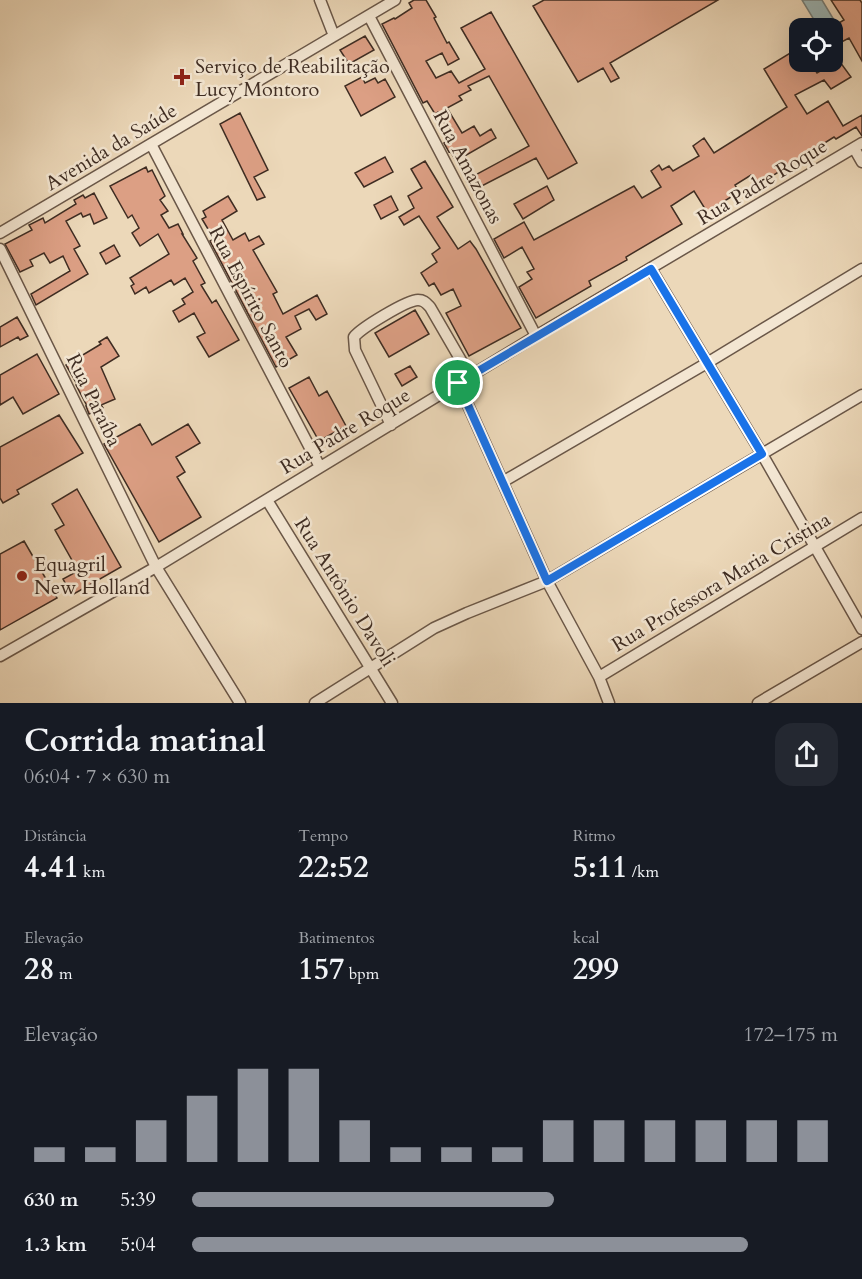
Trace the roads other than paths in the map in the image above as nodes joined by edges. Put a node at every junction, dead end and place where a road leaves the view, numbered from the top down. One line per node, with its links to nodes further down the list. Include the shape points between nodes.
1 (320, 0): 4 (street)
2 (395, 0): 3 (street, Avenida da Saúde)
3 (369, 16): 4 (street, Avenida da Saúde); 12 (street, Rua Amazonas)
4 (334, 36): 5 (street, Avenida da Saúde)
5 (151, 144): 8 (street, Avenida da Saúde); 19 (street, Rua Espírito Santo)
6 (858, 146): 7 (street); 10 (street, Rua Padre Roque)
7 (862, 162)
8 (0, 233)
9 (0, 249): 24 (street, Rua Paraíba)
10 (651, 269): 12 (street, Rua Padre Roque); 13 (street)
11 (862, 269): 13 (street)
12 (536, 336): 14 (street, Rua Padre Roque)
13 (707, 363): 18 (street); 20 (street)
14 (470, 376): 15 (street, Rua Padre Roque); 17 (street, via 425,302 411,301 363,328 354,337 355,350)
15 (458, 383): 17 (street, Rua Padre Roque); 20 (street)
16 (862, 395): 18 (street)
17 (391, 425): 19 (street, Rua Padre Roque)
18 (762, 454): 23 (street); 25 (street)
19 (320, 466): 21 (street, Rua Padre Roque)
20 (504, 481): 25 (street)
21 (267, 500): 24 (street, Rua Padre Roque); 29 (street, Rua Antônio Davoli)
22 (862, 518): 23 (street, Rua Professora Maria Cristina)
23 (815, 545): 26 (street); 30 (street, Rua Professora Maria Cristina)
24 (156, 567): 28 (street, Rua Padre Roque); 31 (street, Rua Paraíba)
25 (547, 581): 29 (street, via 434,628); 30 (street)
26 (862, 629)
27 (862, 642): 35 (street)
28 (0, 656)
29 (371, 668): 32 (street); 33 (street, Rua Antônio Davoli)
30 (599, 677): 34 (street)
31 (240, 703)
32 (315, 703)
33 (392, 703)
34 (609, 703)
35 (758, 703)

